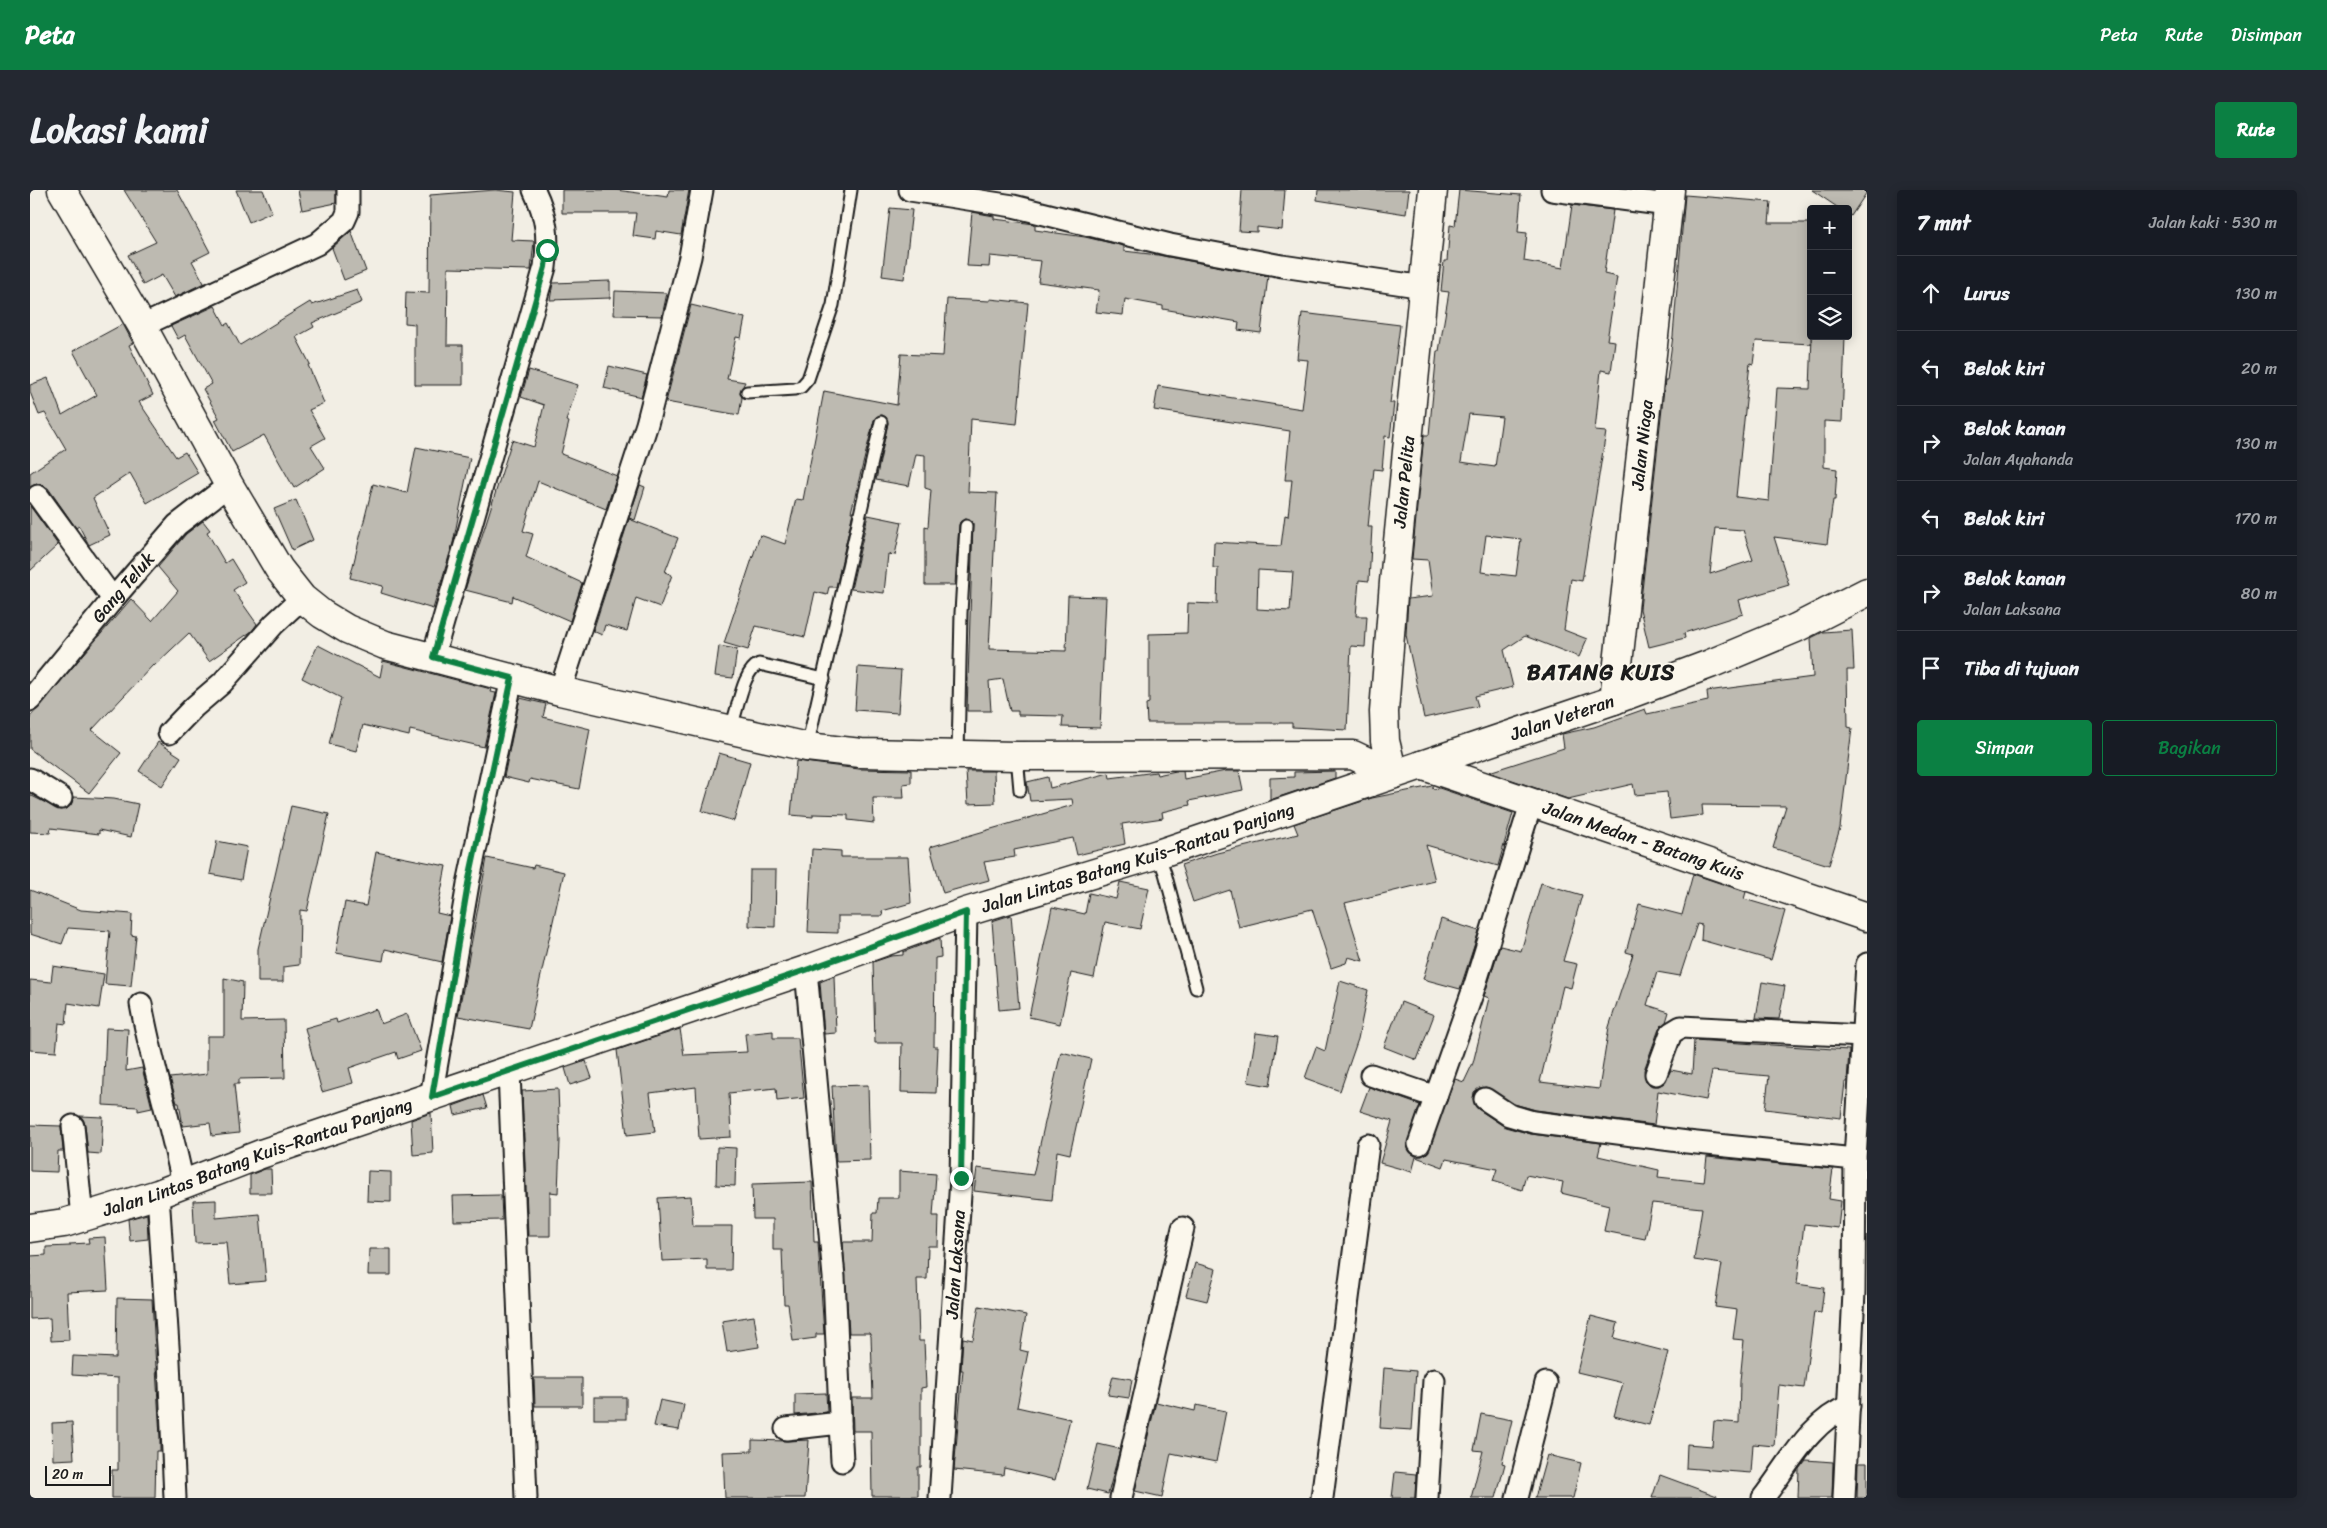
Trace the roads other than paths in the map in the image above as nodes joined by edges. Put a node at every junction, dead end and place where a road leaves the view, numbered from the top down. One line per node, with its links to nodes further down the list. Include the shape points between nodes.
1 (62, 190): 11 (main road)
2 (348, 190): 11 (street, via 348,212 344,222 318,244)
3 (534, 190): 20 (street, via 546,217 545,267)
4 (702, 190): 23 (street, via 690,257 647,424)
5 (851, 190): 12 (lane, via 833,305 808,379 795,389)
6 (910, 190): 10 (street, via 1013,206 1170,245)
7 (1433, 190): 10 (main road, Jalan Pelita)
8 (1552, 190): 9 (street)
9 (1669, 197): 25 (main road, Jalan Niaga)
10 (1424, 287): 32 (main road, Jalan Pelita, via 1384,712 1385,741)
11 (142, 326): 14 (main road)
12 (747, 392)
13 (881, 422): 22 (lane)
14 (228, 485): 18 (main road, via 278,569); 19 (street, Gang Teluk, via 177,525)
15 (38, 496): 19 (street)
16 (966, 526): 29 (lane)
17 (1867, 592): 25 (main road, Jalan Veteran, via 1796,628)
18 (302, 598): 20 (main road, via 347,629 385,645); 27 (street, via 274,624 222,683)
19 (113, 599): 24 (street, Gang Teluk)
20 (433, 657): 21 (main road)
21 (512, 678): 23 (main road); 48 (street, via 468,884)
22 (824, 679): 26 (lane, via 759,664 752,667 746,676); 28 (lane)
23 (560, 692): 26 (main road)
24 (30, 700)
25 (1614, 700): 31 (main road, Jalan Veteran)
26 (730, 729): 28 (main road)
27 (169, 733)
28 (807, 747): 29 (main road, via 861,754)
29 (958, 755): 30 (main road)
30 (1017, 756): 32 (main road, via 1353,755); 34 (lane)
31 (1421, 765): 32 (main road, Jalan Veteran); 36 (main road, Jalan Medan - Batang Kuis)
32 (1393, 774): 37 (main road, Jalan Lintas Batang Kuis–Rantau Panjang)
33 (30, 779): 35 (street)
34 (1020, 790)
35 (60, 798)
36 (1531, 804): 39 (main road, Jalan Medan - Batang Kuis); 49 (street)
37 (1158, 854): 38 (main road, Jalan Lintas Batang Kuis–Rantau Panjang); 42 (lane)
38 (966, 912): 41 (main road, Jalan Lintas Batang Kuis–Rantau Panjang); 67 (street, Jalan Laksana, via 961,1178)
39 (1867, 917)
40 (1867, 964): 44 (street)
41 (806, 970): 45 (main road, Jalan Lintas Batang Kuis–Rantau Panjang); 62 (street, via 834,1277)
42 (1196, 988)
43 (141, 1004): 55 (street, via 172,1131)
44 (1863, 1036): 46 (street, via 1681,1027 1671,1033); 54 (street)
45 (509, 1071): 48 (main road, Jalan Lintas Batang Kuis–Rantau Panjang); 66 (street)
46 (1656, 1074)
47 (1371, 1075): 49 (street)
48 (432, 1097): 55 (main road, Jalan Lintas Batang Kuis–Rantau Panjang, via 261,1154)
49 (1436, 1097): 52 (street)
50 (1485, 1099): 54 (street, via 1509,1115 1533,1122)
51 (73, 1126): 56 (street)
52 (1419, 1144)
53 (1368, 1145): 69 (street)
54 (1855, 1159): 61 (street)
55 (170, 1189): 56 (main road, Jalan Lintas Batang Kuis–Rantau Panjang); 65 (street)
56 (82, 1218): 57 (main road, Jalan Lintas Batang Kuis–Rantau Panjang)
57 (30, 1228)
58 (1183, 1228): 68 (street)
59 (1434, 1380): 70 (street)
60 (1546, 1383): 71 (street)
61 (1849, 1406): 72 (street, via 1817,1427); 73 (street)
62 (840, 1423): 63 (street); 64 (street)
63 (786, 1429)
64 (842, 1461)
65 (174, 1498)
66 (526, 1498)
67 (940, 1498)
68 (1121, 1498)
69 (1322, 1498)
70 (1427, 1498)
71 (1517, 1498)
72 (1763, 1498)
73 (1844, 1498)

